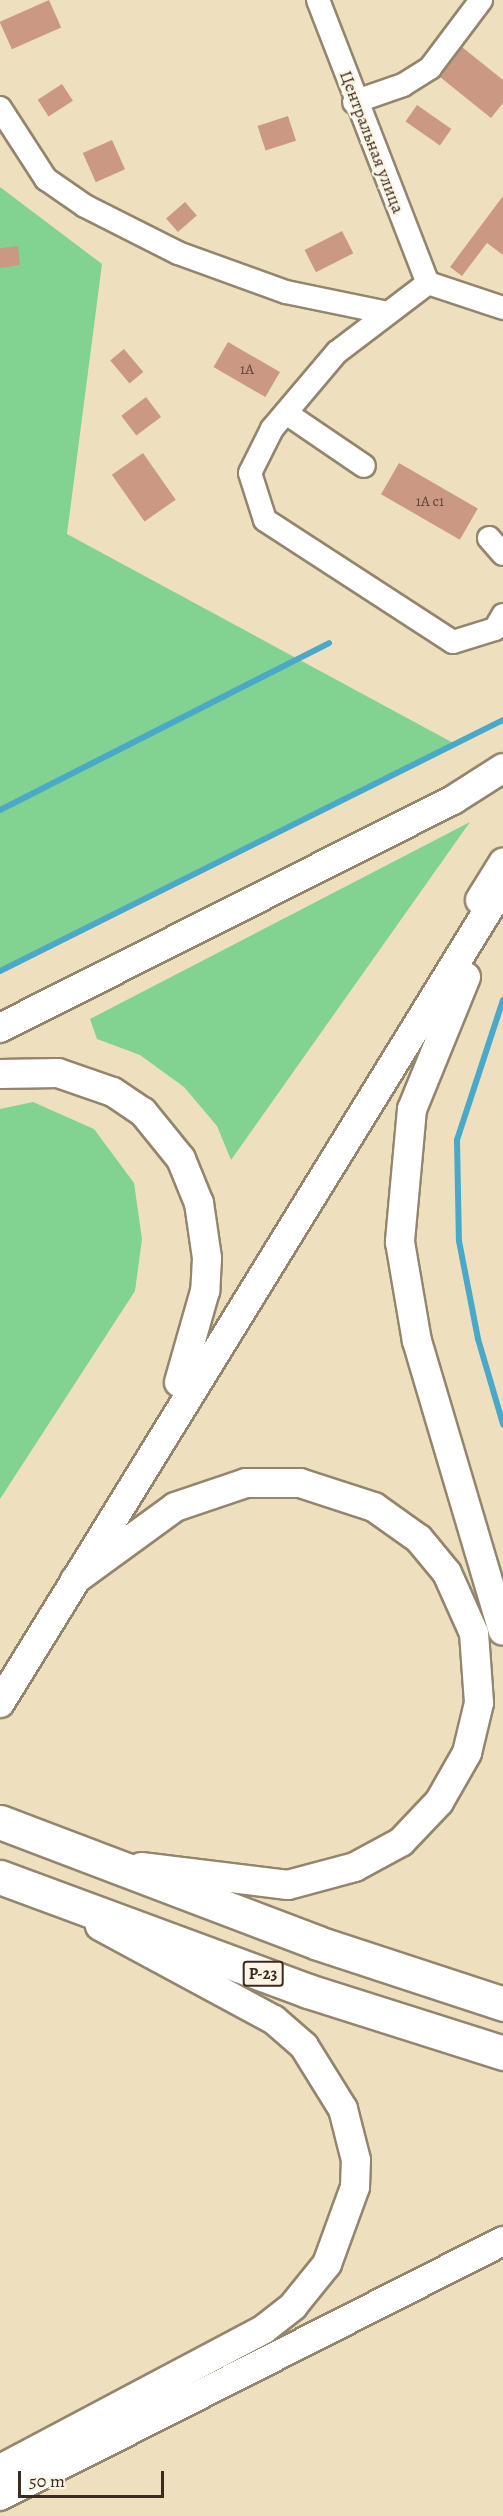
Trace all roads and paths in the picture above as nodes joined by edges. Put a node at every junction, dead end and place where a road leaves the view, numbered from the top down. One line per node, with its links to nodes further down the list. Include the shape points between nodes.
1 (318, 0): 3 (street, Центральная улица)
2 (481, 0): 3 (street, via 430,68 403,85)
3 (354, 102): 5 (street, Центральная улица)
4 (0, 108): 7 (street, via 46,179 85,206 178,253 286,292)
5 (428, 283): 6 (street); 7 (street)
6 (503, 308)
7 (388, 312): 8 (street, via 337,352)
8 (286, 413): 9 (street); 10 (street, via 250,473 265,520 453,642 495,629)
9 (364, 466)
10 (503, 615)
11 (503, 768): 15 (main road, via 453,800)
12 (503, 863): 17 (main road)
13 (503, 886): 18 (main road)
14 (503, 904): 19 (main road, via 434,1045 412,1109 400,1242 417,1341)
15 (0, 1028)
16 (0, 1074): 17 (main road, via 58,1073 104,1088 143,1112 181,1159 200,1203 207,1258 205,1291)
17 (179, 1382): 20 (main road)
18 (75, 1580): 21 (main road); 23 (main road, via 175,1507 201,1496 246,1483 324,1487 374,1507 434,1556 468,1613 478,1657 475,1727 455,1779 420,1826 381,1855 329,1877 288,1884 241,1883)
19 (503, 1631)
20 (0, 1674)
21 (0, 1704)
22 (0, 1822): 23 (highway)
23 (92, 1859): 25 (highway)
24 (13, 1882): 26 (highway, Р-23, via 308,1991); 28 (main road, via 244,2002 304,2046 343,2109 352,2134 355,2187 327,2264 293,2306 264,2329)
25 (503, 2004)
26 (503, 2053)
27 (503, 2241): 29 (main road)
28 (0, 2469)
29 (0, 2496)

